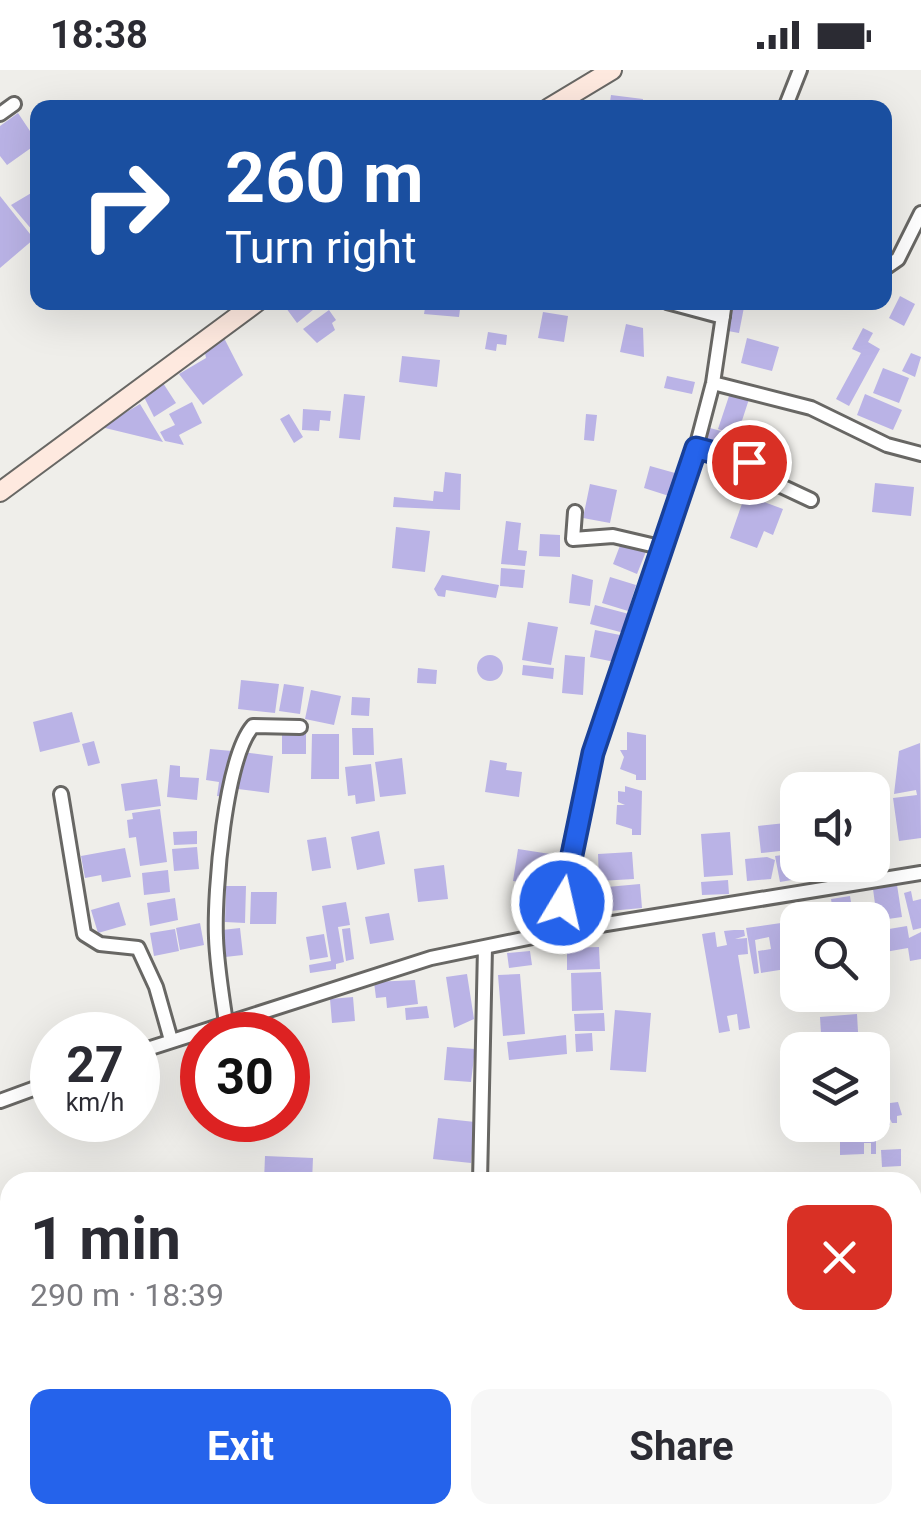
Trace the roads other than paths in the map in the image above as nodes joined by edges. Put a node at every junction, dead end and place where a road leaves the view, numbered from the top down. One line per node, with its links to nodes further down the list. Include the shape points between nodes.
1 (612, 70): 3 (main road)
2 (800, 70): 4 (street)
3 (563, 100)
4 (788, 100)
5 (14, 104): 6 (street)
6 (0, 114)
7 (921, 213): 8 (street)
8 (892, 263)
9 (246, 310): 14 (main road)
10 (724, 310): 11 (street)
11 (713, 383): 12 (street); 13 (street, via 811,408)
12 (696, 448): 15 (street, via 749,462 758,438 747,470); 17 (street)
13 (921, 454)
14 (0, 492)
15 (810, 500)
16 (575, 512): 17 (street, via 573,539 612,536)
17 (660, 548): 21 (street, via 593,753)
18 (300, 726): 23 (street, via 253,726 238,749 216,902)
19 (61, 794): 26 (street, via 84,934 100,944 138,948)
20 (921, 873): 21 (street)
21 (557, 932): 22 (street)
22 (485, 947): 24 (street); 30 (street)
23 (225, 1012)
24 (261, 1012)
25 (180, 1037): 26 (street)
26 (171, 1040): 27 (street)
27 (160, 1044)
28 (30, 1090): 29 (street)
29 (0, 1101)
30 (480, 1172)

